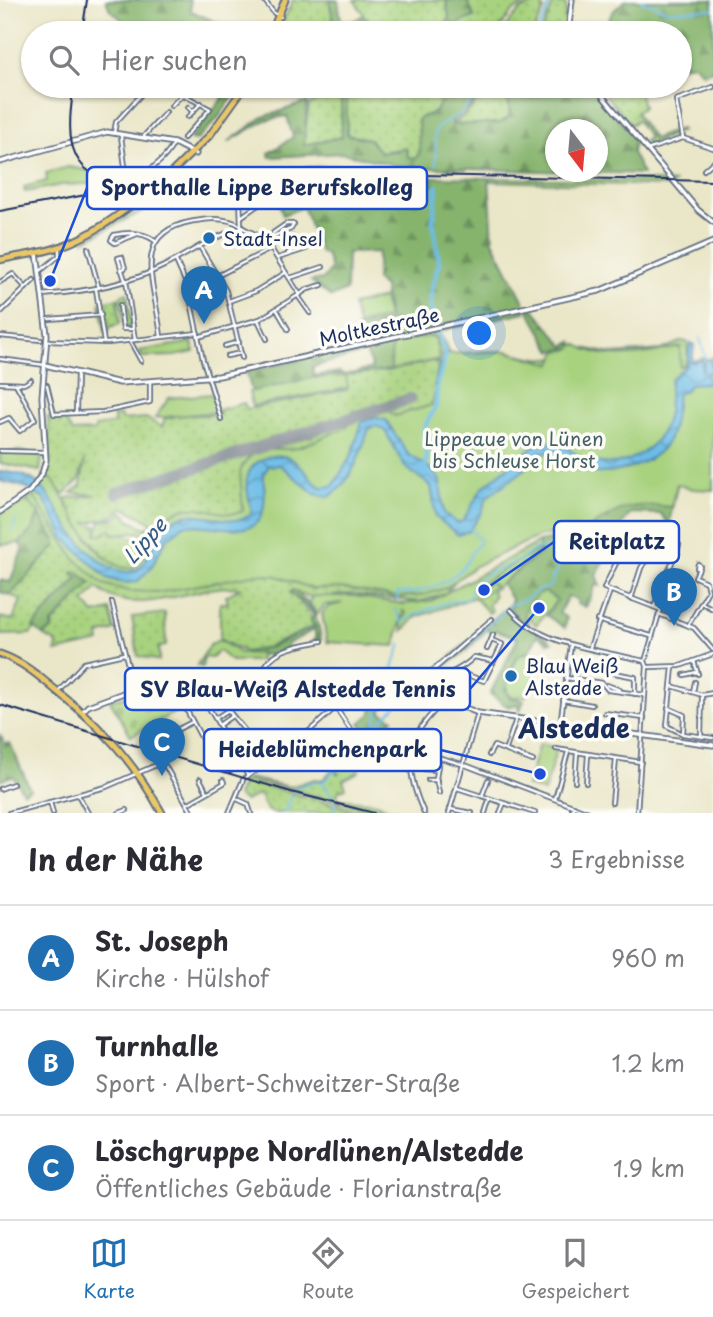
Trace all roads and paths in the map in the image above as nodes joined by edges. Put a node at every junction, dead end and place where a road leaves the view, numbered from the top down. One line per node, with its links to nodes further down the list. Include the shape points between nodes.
1 (264, 0): 4 (street)
2 (287, 0): 4 (main road)
3 (572, 0): 6 (street)
4 (279, 17): 5 (main road)
5 (277, 21)
6 (569, 21)
7 (713, 88): 8 (street)
8 (692, 95)
9 (138, 98): 22 (street, via 117,122)
10 (179, 98): 17 (street)
11 (191, 98): 16 (street)
12 (238, 98): 28 (main road)
13 (240, 98): 32 (main road, via 226,121)
14 (604, 98): 31 (street)
15 (682, 98): 26 (street, via 676,100)
16 (201, 103): 20 (street); 25 (street, via 209,112)
17 (171, 106)
18 (188, 107): 20 (street)
19 (166, 112): 24 (street)
20 (193, 112): 21 (street)
21 (188, 117)
22 (114, 133): 23 (street); 33 (street)
23 (120, 134): 24 (street); 27 (street, via 130,176 143,174)
24 (143, 138): 27 (street)
25 (184, 138)
26 (683, 138): 30 (street); 31 (street)
27 (174, 143): 29 (street)
28 (204, 143): 29 (street); 32 (main road)
29 (184, 146): 32 (street)
30 (713, 148)
31 (647, 150): 40 (street)
32 (195, 153): 48 (main road, bridge, via 106,224)
33 (0, 162)
34 (713, 162): 35 (street)
35 (704, 170)
36 (271, 196): 38 (street)
37 (240, 197): 38 (street)
38 (241, 217): 41 (street)
39 (293, 220): 44 (street)
40 (713, 222)
41 (242, 227): 44 (street); 45 (street, via 216,219 193,221 169,229); 49 (street)
42 (137, 234): 42 (street, via 118,234 111,240 116,243); 45 (street)
43 (293, 237): 47 (street)
44 (265, 239): 51 (street)
45 (156, 241): 61 (street, via 150,253)
46 (711, 244): 103 (street, Moltkestraße, via 608,289)
47 (297, 246): 53 (street); 53 (street, via 306,240 309,246)
48 (59, 247): 52 (main road); 62 (street, via 59,256)
49 (200, 247): 57 (street); 64 (street)
50 (88, 248): 71 (street)
51 (272, 248): 55 (street); 64 (street)
52 (37, 253): 54 (main road); 58 (street)
53 (288, 253): 55 (street)
54 (27, 255): 56 (main road); 58 (street)
55 (278, 258): 63 (street)
56 (0, 260)
57 (176, 260): 61 (street); 85 (street, via 188,288)
58 (38, 261): 62 (street)
59 (323, 267): 65 (street)
60 (121, 270): 67 (street)
61 (151, 271): 67 (street); 87 (street)
62 (40, 272): 72 (street)
63 (286, 272): 65 (street); 74 (street)
64 (218, 275): 74 (street)
65 (290, 278): 73 (street)
66 (34, 279): 70 (street)
67 (125, 280): 71 (street); 83 (street)
68 (0, 282): 70 (street, via 13,274)
69 (322, 285): 73 (street)
70 (26, 288): 77 (street)
71 (97, 288): 72 (street); 79 (street)
72 (42, 295): 91 (street)
73 (299, 295): 76 (street); 78 (street)
74 (229, 301): 82 (street)
75 (120, 305): 83 (street, via 124,329)
76 (277, 310): 81 (street); 84 (street)
77 (0, 313)
78 (310, 313)
79 (101, 315): 80 (street); 94 (street)
80 (49, 319)
81 (258, 320): 82 (street); 89 (street)
82 (235, 327): 85 (street); 93 (street)
83 (134, 328): 88 (street)
84 (288, 328)
85 (198, 335): 87 (street); 103 (street)
86 (0, 336): 90 (street)
87 (161, 337): 88 (street)
88 (135, 340): 92 (street)
89 (267, 340)
90 (41, 341)
91 (47, 341): 94 (street); 101 (street)
92 (130, 341): 94 (street); 100 (street)
93 (239, 342): 95 (street); 96 (street)
94 (104, 343)
95 (225, 346)
96 (242, 353): 97 (street); 98 (street)
97 (227, 356)
98 (242, 358)
99 (0, 359): 101 (street, Moltkestraße)
100 (141, 361)
101 (45, 365): 102 (street, Moltkestraße); 113 (street)
102 (77, 373): 105 (street, Moltkestraße, via 117,383); 109 (street)
103 (208, 377): 105 (street, Moltkestraße); 110 (street)
104 (31, 380): 107 (street)
105 (150, 381): 109 (street, via 150,402)
106 (0, 383): 107 (street)
107 (16, 384): 111 (street, via 35,418 20,430 9,418)
108 (47, 385): 109 (street, via 53,413)
109 (76, 413)
110 (221, 419)
111 (0, 422)
112 (0, 451): 113 (street)
113 (46, 452): 114 (street, via 43,474 22,499)
114 (0, 512)
115 (655, 545): 117 (street); 119 (street, via 634,533 604,588); 120 (street, via 641,568)
116 (679, 545): 117 (street)
117 (674, 557): 123 (street)
118 (697, 568): 122 (street, via 695,577 706,582 708,591)
119 (610, 591): 120 (street); 128 (street)
120 (631, 600): 123 (street)
121 (111, 602): 137 (street)
122 (702, 603): 124 (street); 129 (street)
123 (654, 607): 126 (street, via 661,610)
124 (713, 609)
125 (511, 610): 132 (street, via 523,624)
126 (659, 614): 129 (street); 130 (street)
127 (492, 619): 156 (street)
128 (597, 620): 130 (street); 133 (street)
129 (689, 624): 135 (street)
130 (653, 636): 139 (street)
131 (322, 641): 145 (street, via 282,651 270,659)
132 (570, 645): 133 (street); 149 (street)
133 (590, 648): 139 (street)
134 (486, 649): 138 (street, via 492,638 502,644)
135 (713, 652): 140 (street)
136 (0, 654): 158 (main road, via 25,665)
137 (124, 654): 157 (street); 158 (street, via 83,663)
138 (494, 661): 144 (street, via 475,656); 144 (street, via 484,681)
139 (645, 661): 141 (street)
140 (694, 661): 142 (street); 147 (street, via 698,673)
141 (648, 666): 142 (street); 163 (street)
142 (673, 667): 154 (street)
143 (636, 670): 148 (street)
144 (458, 671): 159 (street, via 435,681)
145 (263, 672): 146 (street); 152 (street)
146 (219, 675): 151 (street); 155 (street)
147 (684, 675)
148 (635, 677): 150 (street, via 579,666); 162 (street)
149 (566, 678): 150 (street); 165 (street)
150 (573, 679): 162 (street)
151 (171, 681): 157 (street); 178 (street)
152 (365, 681): 156 (street); 168 (street)
153 (695, 682): 160 (street)
154 (672, 686): 160 (street); 169 (street)
155 (220, 687): 170 (street); 176 (street, via 201,694)
156 (414, 687): 159 (street)
157 (134, 690): 171 (street)
158 (58, 691): 171 (main road)
159 (424, 692): 166 (street)
160 (693, 692): 164 (street)
161 (713, 693): 164 (street)
162 (635, 694): 163 (street)
163 (645, 695): 175 (street)
164 (702, 695): 185 (street)
165 (563, 700): 167 (street); 180 (street)
166 (443, 701): 172 (street); 186 (street)
167 (592, 705)
168 (336, 708): 181 (street); 205 (street)
169 (668, 708): 182 (street, via 667,726); 182 (street, via 684,715)
170 (228, 710): 174 (street); 176 (street)
171 (83, 711): 214 (main road, via 108,733)
172 (478, 713): 177 (street); 208 (street)
173 (605, 713): 175 (street)
174 (232, 716): 179 (street); 188 (street)
175 (644, 718): 184 (street)
176 (215, 719): 179 (street)
177 (516, 719): 180 (street); 196 (street)
178 (192, 722): 183 (street); 210 (street)
179 (219, 725): 204 (street)
180 (560, 725): 184 (street)
181 (352, 732)
182 (683, 734): 185 (street)
183 (165, 736)
184 (643, 736): 191 (street); 207 (street)
185 (701, 736): 187 (street)
186 (416, 738): 189 (street); 195 (street)
187 (713, 738)
188 (251, 739): 190 (street); 192 (street)
189 (390, 742)
190 (258, 745): 194 (street); 205 (street)
191 (713, 745)
192 (241, 746)
193 (556, 749): 197 (street)
194 (251, 750): 201 (street); 209 (street)
195 (413, 750): 202 (street); 249 (street, via 412,787)
196 (506, 750): 199 (street, via 494,746); 206 (street)
197 (568, 752): 198 (street); 232 (street)
198 (577, 753): 200 (street); 221 (street)
199 (489, 755)
200 (588, 755): 203 (street); 222 (street)
201 (244, 756): 204 (street); 213 (street)
202 (439, 758): 208 (street); 212 (street)
203 (616, 759): 207 (street); 236 (street)
204 (237, 760): 215 (street)
205 (271, 760): 209 (street)
206 (533, 761)
207 (641, 762): 257 (street)
208 (464, 765): 224 (street); 232 (street)
209 (264, 766): 213 (street)
210 (217, 767)
211 (424, 769): 212 (street)
212 (436, 770): 219 (street)
213 (256, 771): 215 (street)
214 (139, 774): 228 (street); 234 (street, via 164,762); 245 (main road)
215 (246, 778): 230 (street, via 236,791)
216 (200, 779): 226 (street)
217 (223, 780): 226 (street)
218 (428, 780): 219 (street)
219 (437, 780): 227 (street)
220 (488, 780): 229 (street)
221 (576, 782)
222 (586, 783)
223 (13, 784): 225 (street)
224 (457, 788): 229 (street); 240 (street)
225 (0, 789)
226 (207, 792): 234 (street)
227 (439, 793)
228 (78, 795): 233 (street); 243 (street)
229 (482, 796): 231 (street)
230 (237, 799): 247 (street); 248 (street, via 248,804)
231 (490, 799): 235 (street); 251 (street)
232 (555, 799): 237 (street)
233 (50, 802): 241 (street); 242 (street)
234 (187, 803): 246 (street)
235 (504, 803): 238 (street); 252 (street)
236 (612, 803)
237 (574, 806): 255 (street); 256 (street)
238 (519, 808): 253 (street); 254 (street)
239 (127, 810): 244 (street)
240 (449, 811): 250 (street)
241 (9, 813)
242 (53, 813)
243 (88, 813)
244 (119, 813)
245 (162, 813)
246 (192, 813)
247 (229, 813)
248 (251, 813)
249 (424, 813)
250 (472, 813)
251 (485, 813)
252 (500, 813)
253 (517, 813)
254 (534, 813)
255 (571, 813)
256 (591, 813)
257 (637, 813)

